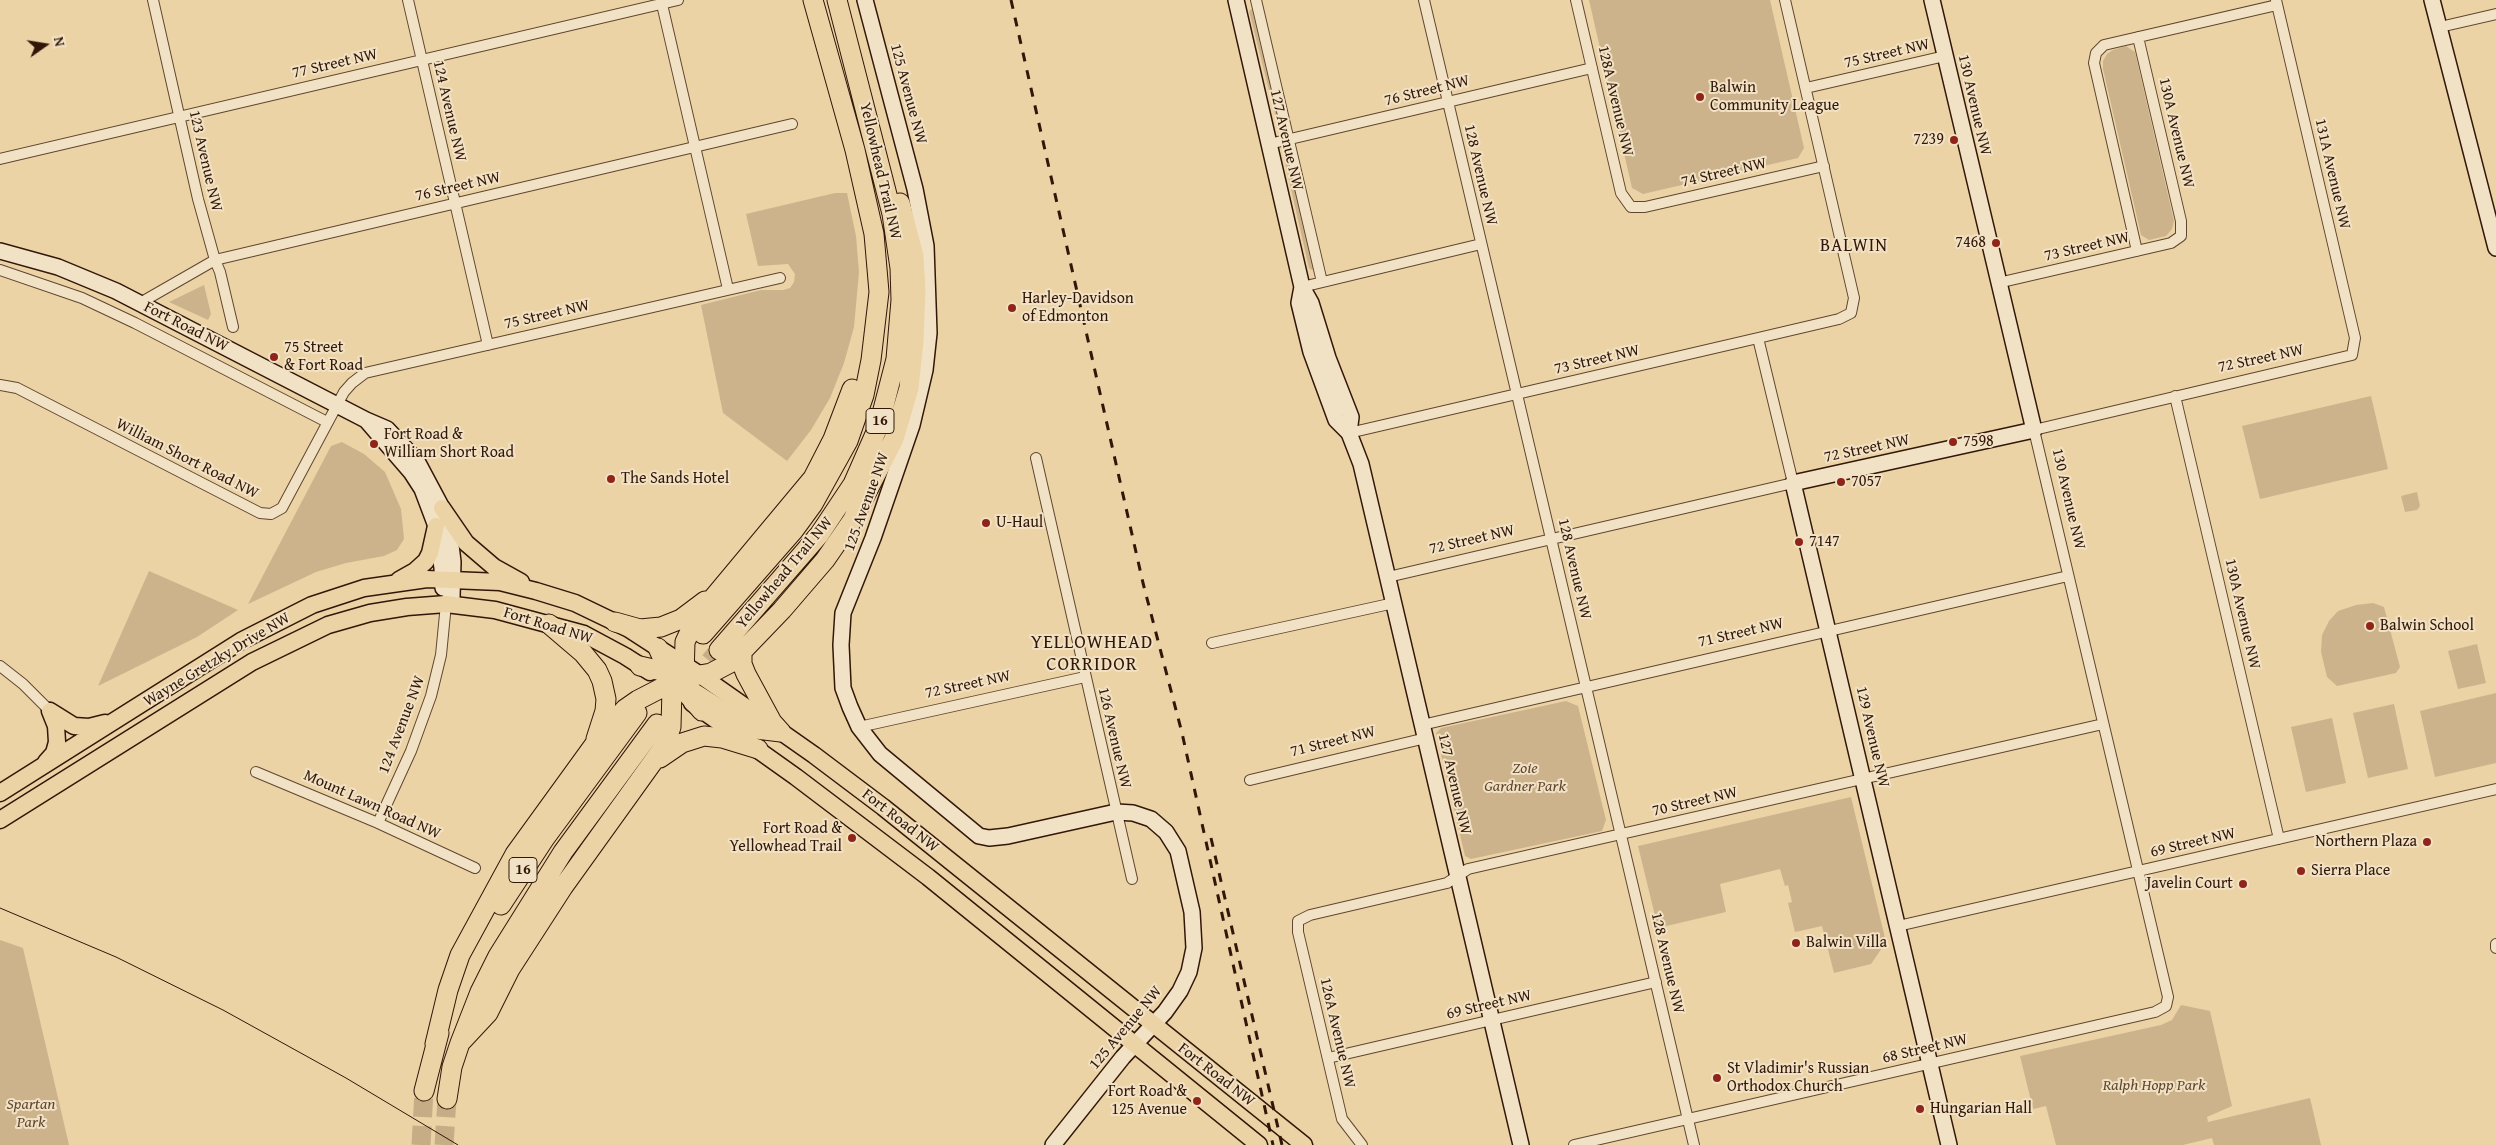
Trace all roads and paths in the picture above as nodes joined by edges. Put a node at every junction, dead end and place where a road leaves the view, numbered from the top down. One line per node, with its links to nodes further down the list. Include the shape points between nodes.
1 (153, 0): 24 (street, 123 Avenue NW)
2 (408, 0): 20 (street, 124 Avenue NW)
3 (678, 0): 14 (street, 77 Street NW)
4 (814, 0): 30 (highway, Yellowhead Trail NW / 16)
5 (837, 0): 27 (highway, Yellowhead Trail NW / 16)
6 (865, 0): 92 (street, 125 Avenue NW, via 915,189 926,246 930,298 926,359 912,425 844,613 841,645 843,688)
7 (1236, 0): 28 (street, 127 Avenue NW)
8 (1256, 0): 26 (street, 127 Avenue NW)
9 (1424, 0): 23 (street, 128 Avenue NW)
10 (1576, 0): 21 (street, 128A Avenue NW)
11 (1785, 0): 22 (street)
12 (1932, 0): 19 (street, 130 Avenue NW)
13 (2432, 0): 17 (street)
14 (662, 2): 20 (street, 77 Street NW); 29 (street)
15 (2277, 3): 18 (street); 51 (street, 131A Avenue NW, via 2355,338)
16 (2496, 14): 17 (street)
17 (2440, 27): 37 (street)
18 (2138, 37): 35 (street, 130A Avenue NW, via 2181,221); 39 (street, via 2104,44 2096,53 2094,63)
19 (1945, 56): 22 (street, 75 Street NW); 44 (street, 130 Avenue NW)
20 (422, 59): 24 (street, 77 Street NW); 33 (street, 124 Avenue NW)
21 (1592, 68): 23 (street, 76 Street NW); 34 (street, 128A Avenue NW, via 1621,193)
22 (1806, 88): 32 (street)
23 (1448, 101): 26 (street, 76 Street NW); 36 (street, 128 Avenue NW)
24 (179, 116): 31 (street, 77 Street NW); 40 (street, 123 Avenue NW)
25 (792, 124): 29 (street, 76 Street NW)
26 (1288, 140): 28 (street, 76 Street NW); 43 (street, 127 Avenue NW)
27 (876, 144): 80 (highway, Yellowhead Trail NW / 16, via 892,214 901,300 896,359 879,425 853,484 819,535); 81 (highway, via 905,216 914,256 914,341 908,388 894,439 852,521 825,560)
28 (1269, 144): 45 (street, 127 Avenue NW)
29 (695, 148): 33 (street, 76 Street NW); 46 (street)
30 (855, 150): 69 (highway, via 868,292 856,378 833,439 813,478); 77 (highway, Yellowhead Trail NW / 16, via 874,234 879,292 875,337 864,395 848,441 813,504)
31 (0, 159)
32 (1824, 166): 34 (street, 74 Street NW, via 1646,207); 49 (street, 73 Street NW, via 1854,298 1851,312 1839,319)
33 (455, 204): 40 (street, 76 Street NW); 50 (street, 124 Avenue NW)
34 (1631, 207)
35 (2181, 236): 39 (street, 73 Street NW, via 2171,243)
36 (1481, 244): 43 (street); 53 (street, 128 Avenue NW)
37 (2496, 248)
38 (0, 250): 47 (street, Fort Road NW, via 58,267)
39 (2137, 251): 44 (street, 73 Street NW)
40 (215, 260): 47 (street, 76 Street NW); 48 (street, 123 Avenue NW)
41 (0, 270): 57 (street, via 82,298 135,322)
42 (780, 278): 46 (street, 75 Street NW)
43 (1322, 282): 45 (street)
44 (1998, 283): 58 (street, 130 Avenue NW)
45 (1302, 287): 59 (street, 127 Avenue NW, via 1299,303 1311,352 1336,420)
46 (728, 289): 50 (street, 75 Street NW)
47 (140, 303): 55 (street, Fort Road NW)
48 (233, 327)
49 (1758, 338): 53 (street, 73 Street NW); 61 (street, 129 Avenue NW)
50 (488, 345): 55 (street, 75 Street NW, via 365,373 352,383)
51 (2352, 355): 54 (street, 72 Street NW)
52 (0, 385): 57 (street, William Short Road NW, via 17,388 266,514 276,513 282,508)
53 (1517, 393): 59 (street, 73 Street NW); 64 (street, 128 Avenue NW)
54 (2175, 396): 58 (street, 72 Street NW); 109 (street, 130A Avenue NW)
55 (336, 405): 56 (street, Fort Road NW); 57 (street, William Short Road NW)
56 (366, 420): 62 (street, Fort Road NW, via 388,428 401,442 427,477); 63 (street, Fort Road NW, via 411,472 422,489)
57 (327, 422)
58 (2034, 430): 61 (street, 72 Street NW); 65 (street, 130 Avenue NW)
59 (1349, 433): 66 (street, 127 Avenue NW, via 1361,464)
60 (1036, 458): 84 (street, 126 Avenue NW)
61 (1793, 483): 64 (street, 72 Street NW); 76 (street, 129 Avenue NW)
62 (442, 508): 67 (street, Fort Road NW, via 450,537); 70 (main road, via 466,543 479,555)
63 (436, 526): 67 (street, Fort Road NW); 68 (main road, via 426,561)
64 (1551, 540): 66 (street, 72 Street NW); 86 (street, 128 Avenue NW)
65 (2068, 576): 76 (street, 71 Street NW); 91 (street, 130 Avenue NW)
66 (1388, 577): 71 (street, 127 Avenue NW)
67 (447, 580): 68 (main road, Wayne Gretzky Drive NW); 70 (main road, Fort Road NW, via 500,582); 72 (street, Fort Road NW, via 452,597)
68 (394, 583): 90 (main road, Wayne Gretzky Drive NW, via 340,595 272,624)
69 (721, 588): 73 (highway); 74 (highway, via 681,619 661,627 640,629)
70 (536, 591): 74 (main road, Fort Road NW, via 575,603)
71 (1394, 603): 78 (street); 94 (street, 127 Avenue NW)
72 (446, 604): 75 (main road, Fort Road NW, via 495,610); 106 (main road, Wayne Gretzky Drive NW, via 389,609 351,618 281,646); 107 (street, 124 Avenue NW, via 441,655 431,696 411,751)
73 (703, 610): 81 (highway, via 697,633 706,650 729,657); 85 (highway, via 685,642)
74 (615, 622): 79 (main road, Fort Road NW)
75 (549, 624): 83 (main road, Fort Road NW, via 584,634); 96 (highway, via 583,653 602,681 606,699)
76 (1828, 630): 86 (street, 71 Street NW); 101 (street, 129 Avenue NW)
77 (703, 634)
78 (1212, 643)
79 (658, 648): 85 (highway)
80 (719, 650)
81 (742, 653): 85 (highway, via 722,668); 95 (highway, via 746,674 772,722)
82 (0, 666): 87 (street)
83 (640, 666): 85 (highway)
84 (1085, 678): 92 (street, 72 Street NW); 105 (street, 126 Avenue NW)
85 (679, 679): 88 (highway); 89 (highway); 93 (highway, via 672,721); 95 (highway, via 727,714 756,729)
86 (1586, 687): 94 (street, 71 Street NW); 108 (street, 128 Avenue NW)
87 (50, 711): 90 (main road, via 81,727 97,726); 99 (main road, via 56,726 57,742)
88 (632, 711): 93 (highway, via 636,707 650,710); 96 (highway); 121 (highway, 16, via 510,891 471,959)
89 (702, 711): 97 (main road, Fort Road NW)
90 (121, 718): 99 (main road, Wayne Gretzky Drive NW)
91 (2103, 724): 101 (street, 70 Street NW); 111 (street, 130 Avenue NW)
92 (859, 727): 105 (street, 125 Avenue NW, via 876,750 902,774 970,830 988,838)
93 (663, 730): 98 (highway); 120 (highway, 16, via 604,793 529,903 480,992)
94 (1424, 731): 102 (street, 71 Street NW); 112 (street, 127 Avenue NW)
95 (781, 732): 119 (main road, Fort Road NW, via 876,802)
96 (594, 745): 121 (highway, via 516,854 460,955)
97 (758, 749): 98 (highway, via 722,738 697,737 682,743); 122 (main road, Fort Road NW, via 936,883)
98 (651, 765): 120 (highway, via 563,887 510,969 488,1013)
99 (43, 766): 104 (main road, Wayne Gretzky Drive NW)
100 (256, 772): 107 (street, Mount Lawn Road NW)
101 (1864, 778): 108 (street, 70 Street NW); 115 (street, 129 Avenue NW)
102 (1250, 780)
103 (2496, 789): 109 (street, 69 Street NW)
104 (0, 793)
105 (1116, 812): 113 (street, 126 Avenue NW); 119 (street, 125 Avenue NW, via 1141,815 1159,824 1166,832 1181,860 1192,912 1194,948 1189,972 1175,1000)
106 (0, 820)
107 (378, 823): 110 (street, Mount Lawn Road NW)
108 (1621, 834): 112 (street, 70 Street NW, via 1468,869); 116 (street, 128 Avenue NW)
109 (2280, 839): 111 (street, 69 Street NW)
110 (475, 868)
111 (2139, 872): 115 (street, 69 Street NW); 117 (street, 130 Avenue NW, via 2168,997)
112 (1458, 876): 114 (street, 70 Street NW, via 1447,883 1310,915); 118 (street, 127 Avenue NW)
113 (1132, 879)
114 (1298, 921): 123 (street, 126A Avenue NW)
115 (1898, 926): 124 (street, 129 Avenue NW)
116 (1656, 982): 118 (street, 69 Street NW); 127 (street, 128 Avenue NW)
117 (2166, 1006): 124 (street, 68 Street NW, via 2155,1012)
118 (1492, 1019): 123 (street, 69 Street NW); 132 (street, 127 Avenue NW)
119 (1154, 1025): 122 (street, 125 Avenue NW); 130 (main road, Fort Road NW)
120 (460, 1043): 126 (highway, 16)
121 (435, 1044): 125 (highway, 16)
122 (1135, 1045): 128 (street, 125 Avenue NW); 129 (main road, Fort Road NW)
123 (1328, 1058): 131 (street, 126A Avenue NW, via 1342,1119)
124 (1929, 1063): 127 (street, 68 Street NW); 135 (street, 129 Avenue NW)
125 (424, 1091)
126 (447, 1099)
127 (1688, 1120): 133 (street, 68 Street NW); 134 (street, 128 Avenue NW)
128 (1053, 1145)
129 (1259, 1145)
130 (1304, 1145)
131 (1362, 1145)
132 (1521, 1145)
133 (1574, 1145)
134 (1694, 1145)
135 (1949, 1145)

